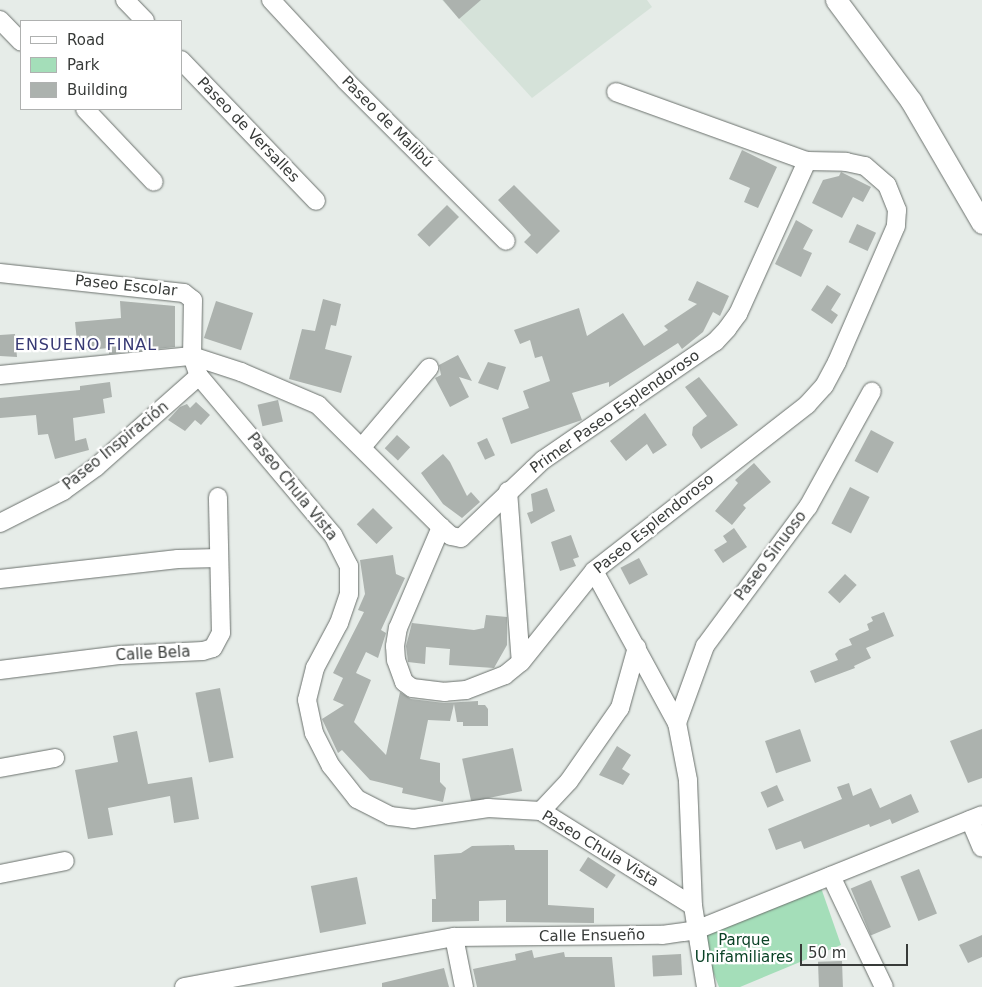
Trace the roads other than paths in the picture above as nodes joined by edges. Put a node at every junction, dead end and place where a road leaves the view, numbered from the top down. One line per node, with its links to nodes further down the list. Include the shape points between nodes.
1 (124, 0): 5 (street)
2 (271, 0): 14 (street, Paseo de Malibú, via 346,81)
3 (836, 0): 13 (main road, via 912,102)
4 (0, 20): 6 (street)
5 (144, 20)
6 (20, 41)
7 (182, 61): 12 (street, Paseo de Versalles)
8 (616, 92): 10 (street)
9 (85, 110): 11 (street)
10 (807, 161): 21 (street, Primer Paseo Esplendoroso, via 738,314 727,329 715,342 543,460); 26 (street, Paseo Esplendoroso, via 846,162 875,172 892,196 897,210 896,226 837,362 824,386 807,405)
11 (154, 182)
12 (316, 201)
13 (982, 223)
14 (506, 241)
15 (0, 273): 16 (street, Paseo Escolar, via 184,293 190,296 196,307)
16 (195, 366): 18 (street, Primer Paseo Esplendoroso); 20 (street, Primer Paseo Esplendoroso, via 293,392 318,405); 23 (street, Paseo Inspiración, via 96,466 63,491); 34 (street, Paseo Chula Vista, via 333,535 349,566 349,594 316,668 307,700 314,733 345,786 372,808 390,816 413,820 488,808)
17 (428, 368): 20 (street)
18 (0, 376)
19 (872, 391): 31 (street, Paseo Sinuoso, via 808,507 705,646)
20 (362, 447): 24 (street, Primer Paseo Esplendoroso)
21 (508, 491): 24 (street, Primer Paseo Esplendoroso, via 466,535 456,538); 29 (street)
22 (218, 496): 25 (street, Calle Bela)
23 (0, 523)
24 (441, 527): 29 (street, Paseo Esplendoroso, via 398,628 396,660 404,682 427,692 466,690 490,683)
25 (219, 558): 27 (street, via 178,559); 30 (street, Calle Bela, via 221,633 213,648 121,654)
26 (594, 571): 28 (street); 29 (street, Paseo Esplendoroso)
27 (0, 579)
28 (637, 647): 31 (street); 34 (street, via 620,708 574,774)
29 (521, 662)
30 (0, 670)
31 (677, 723): 40 (street, via 688,780)
32 (55, 758): 33 (street)
33 (0, 768)
34 (541, 811): 40 (street, Paseo Chula Vista)
35 (976, 818): 36 (street); 39 (street, Calle Ensueño)
36 (982, 848)
37 (64, 861): 38 (street)
38 (0, 874)
39 (831, 876): 41 (street, Calle Ensueño); 46 (street)
40 (693, 906): 41 (street)
41 (696, 930): 42 (street, Calle Ensueño, via 662,935); 45 (street)
42 (454, 937): 43 (street, Calle Ensueño); 44 (street)
43 (184, 987)
44 (464, 987)
45 (706, 987)
46 (884, 987)

